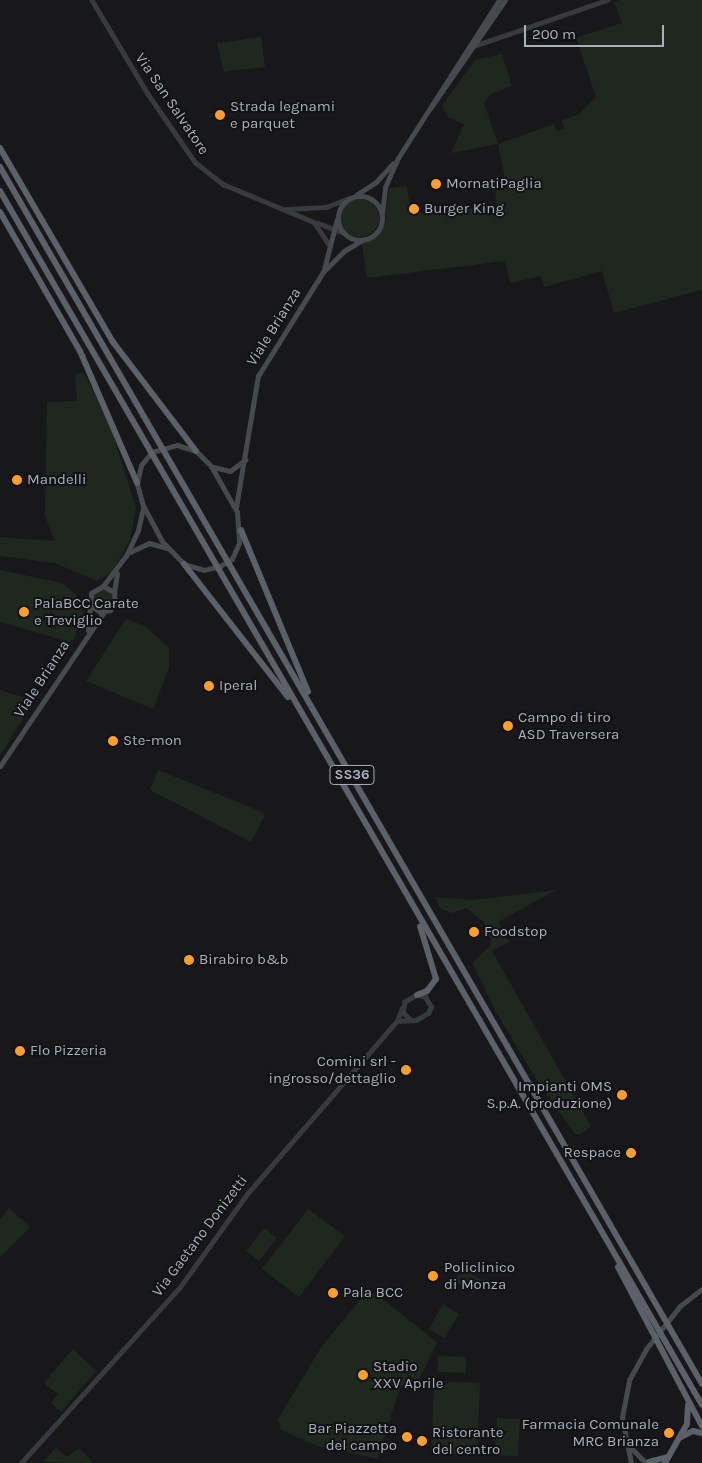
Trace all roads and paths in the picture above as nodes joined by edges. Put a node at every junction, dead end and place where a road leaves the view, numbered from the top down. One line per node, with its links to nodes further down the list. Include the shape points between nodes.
1 (92, 0): 12 (street, Via San Salvatore, via 148,94 195,162 223,184)
2 (499, 0): 6 (main road)
3 (505, 0): 5 (main road)
4 (607, 0): 5 (street)
5 (474, 46): 6 (main road)
6 (430, 108): 8 (main road)
7 (0, 148): 22 (highway, via 113,342)
8 (398, 158): 11 (main road, via 376,182); 14 (main road, via 385,187)
9 (0, 167): 38 (highway, SS36)
10 (0, 191): 39 (highway, SS36)
11 (351, 197): 12 (street, Via San Salvatore, via 311,209); 14 (main road, via 369,197); 15 (main road)
12 (283, 209): 16 (street, Via San Salvatore)
13 (0, 212): 25 (highway, via 80,351)
14 (382, 213): 19 (main road, via 379,229)
15 (338, 216): 17 (main road); 18 (main road)
16 (314, 222): 17 (street, Via San Salvatore); 20 (street, via 325,233)
17 (335, 230): 18 (street, Via San Salvatore); 20 (main road)
18 (344, 233): 19 (main road)
19 (364, 240): 21 (main road, via 344,251)
20 (330, 250): 21 (main road)
21 (323, 272): 23 (main road, Viale Brianza, via 254,385)
22 (196, 451): 24 (main road); 25 (main road, via 177,445 152,452 139,469)
23 (246, 457): 24 (main road, via 230,471); 27 (main road, Viale Brianza)
24 (211, 466): 27 (main road)
25 (137, 483): 26 (main road)
26 (143, 506): 29 (main road); 30 (main road, via 138,530)
27 (236, 508): 28 (main road)
28 (241, 530): 31 (main road, via 236,553 220,566 204,570); 38 (highway)
29 (167, 548): 30 (main road, via 142,544); 31 (main road)
30 (126, 556): 32 (main road)
31 (184, 564): 39 (highway)
32 (118, 571): 33 (main road); 34 (main road)
33 (103, 586): 34 (main road); 35 (main road, via 91,592)
34 (114, 592): 36 (main road, via 113,607)
35 (90, 605): 36 (main road); 37 (main road, Viale Brianza)
36 (104, 612): 37 (main road, Viale Brianza)
37 (88, 631): 40 (main road, Viale Brianza)
38 (315, 712): 48 (highway, SS36)
39 (303, 716): 41 (highway, SS36)
40 (0, 766)
41 (414, 908): 42 (highway, via 436,973 431,988); 46 (highway, SS36)
42 (418, 995): 43 (street, via 405,1002); 44 (street, via 429,1000 431,1010 420,1018)
43 (402, 1008): 44 (street); 45 (street, Via Gaetano Donizetti)
44 (410, 1019): 45 (street)
45 (396, 1021): 57 (street, Via Gaetano Donizetti, via 292,1138 176,1292)
46 (614, 1254): 49 (highway, via 648,1329); 50 (highway, SS36)
47 (701, 1290): 54 (main road, via 680,1306 646,1349 623,1396)
48 (702, 1384)
49 (687, 1400): 51 (highway); 53 (highway, via 689,1414)
50 (702, 1405)
51 (702, 1426)
52 (702, 1433): 53 (highway, via 694,1431)
53 (680, 1438): 55 (highway)
54 (626, 1444): 56 (main road); 58 (main road)
55 (671, 1454): 56 (highway); 59 (highway)
56 (646, 1462)
57 (22, 1463)
58 (631, 1463)
59 (665, 1463)

